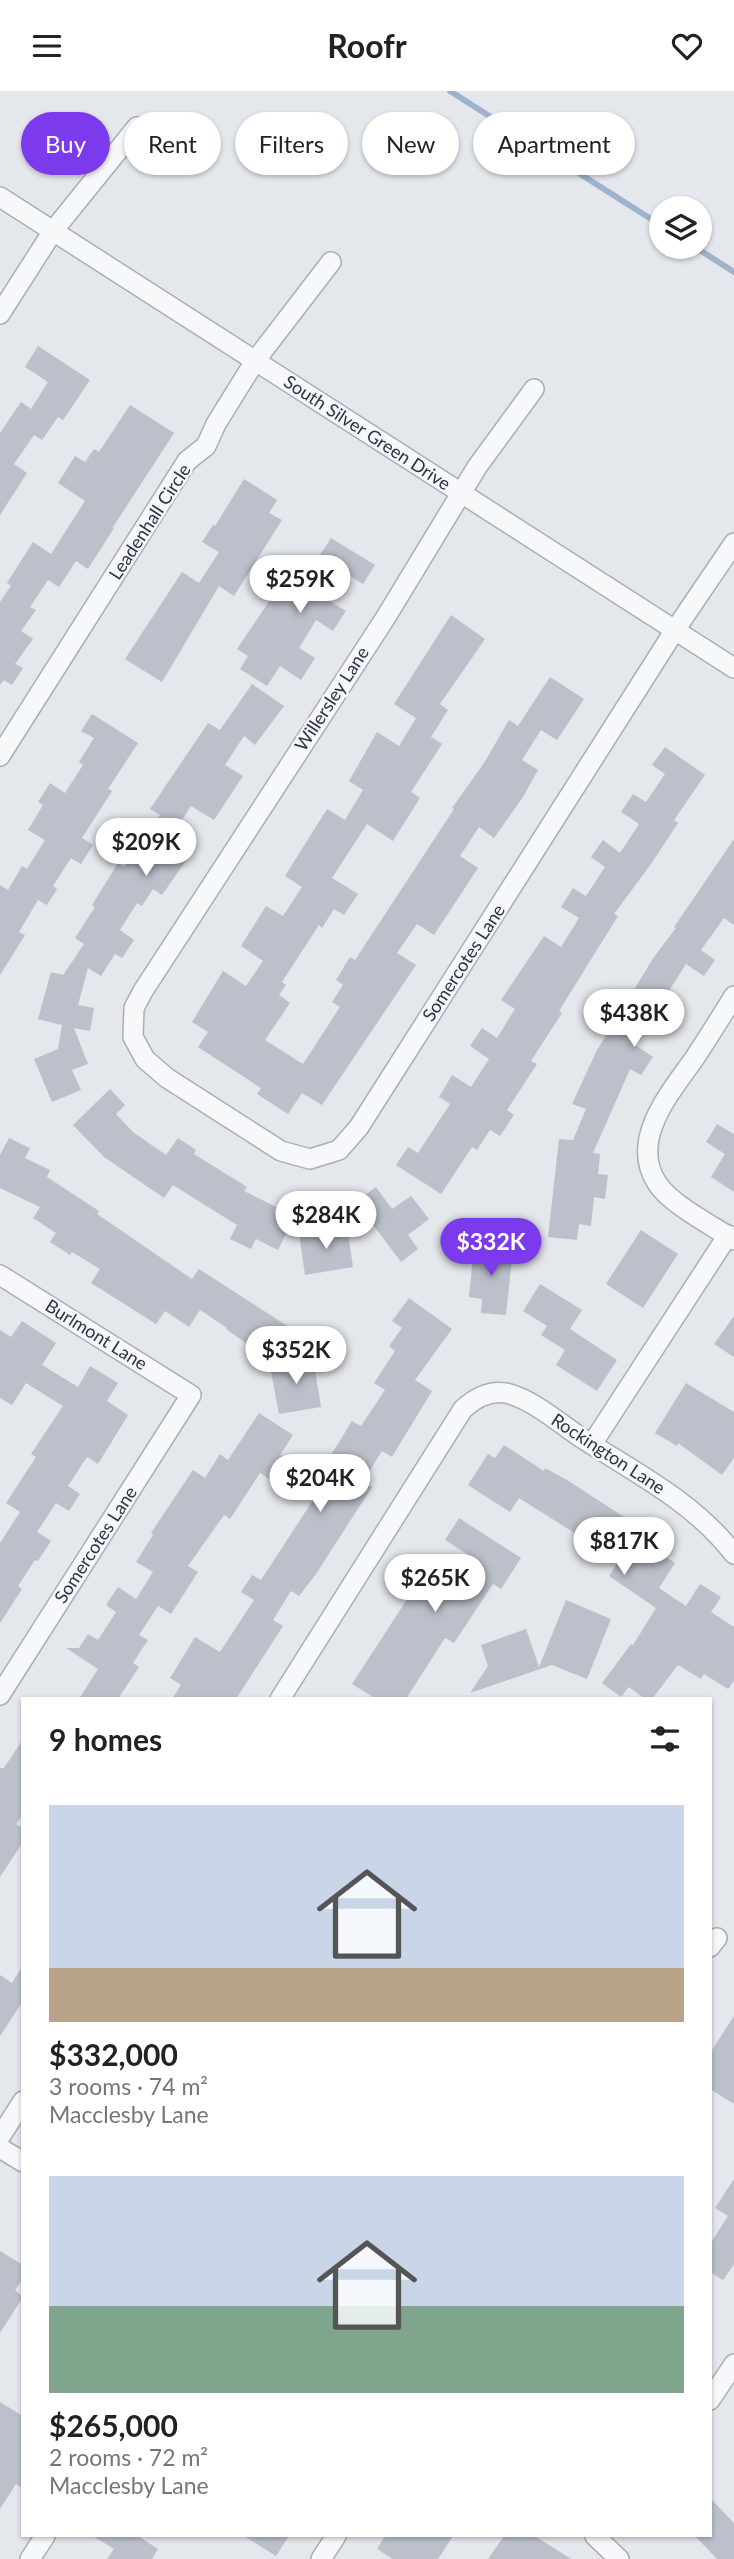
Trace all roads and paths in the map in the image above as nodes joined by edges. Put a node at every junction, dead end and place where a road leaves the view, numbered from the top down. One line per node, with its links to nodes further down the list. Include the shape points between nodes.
1 (124, 143): 3 (street)
2 (0, 197): 3 (street, South Silver Green Drive)
3 (53, 231): 5 (street); 6 (street, South Silver Green Drive)
4 (331, 262): 6 (street, Leadenhall Circle)
5 (0, 314)
6 (255, 361): 8 (street, South Silver Green Drive); 12 (street, Leadenhall Circle, via 206,446 187,461)
7 (534, 389): 8 (street, Willersley Lane)
8 (461, 493): 10 (street, South Silver Green Drive); 14 (street, Willersley Lane)
9 (734, 543): 10 (street, Somercotes Lane)
10 (675, 630): 11 (street, South Silver Green Drive); 14 (street, Somercotes Lane, via 359,1127 338,1150 310,1159 281,1151 167,1078 145,1059 133,1037)
11 (734, 668)
12 (0, 756)
13 (734, 996): 15 (street, via 665,1099 647,1145 648,1167 658,1185)
14 (134, 1011)
15 (731, 1237): 18 (street)
16 (0, 1275): 17 (street, Burlmont Lane)
17 (191, 1395): 20 (street, Somercotes Lane)
18 (592, 1444): 19 (street, Rockington Lane, via 669,1493 705,1521); 21 (street, Rockington Lane, via 505,1393 478,1396 463,1409)
19 (734, 1554)
20 (0, 1695)
21 (281, 1697)
22 (21, 2104): 23 (street)
23 (0, 2137)
24 (0, 2148): 25 (street)
25 (21, 2161)
26 (734, 2364): 27 (street)
27 (712, 2397)
28 (44, 2537): 32 (street)
29 (335, 2537): 33 (street)
30 (596, 2537): 31 (street)
31 (614, 2551)
32 (30, 2559)
33 (321, 2559)

